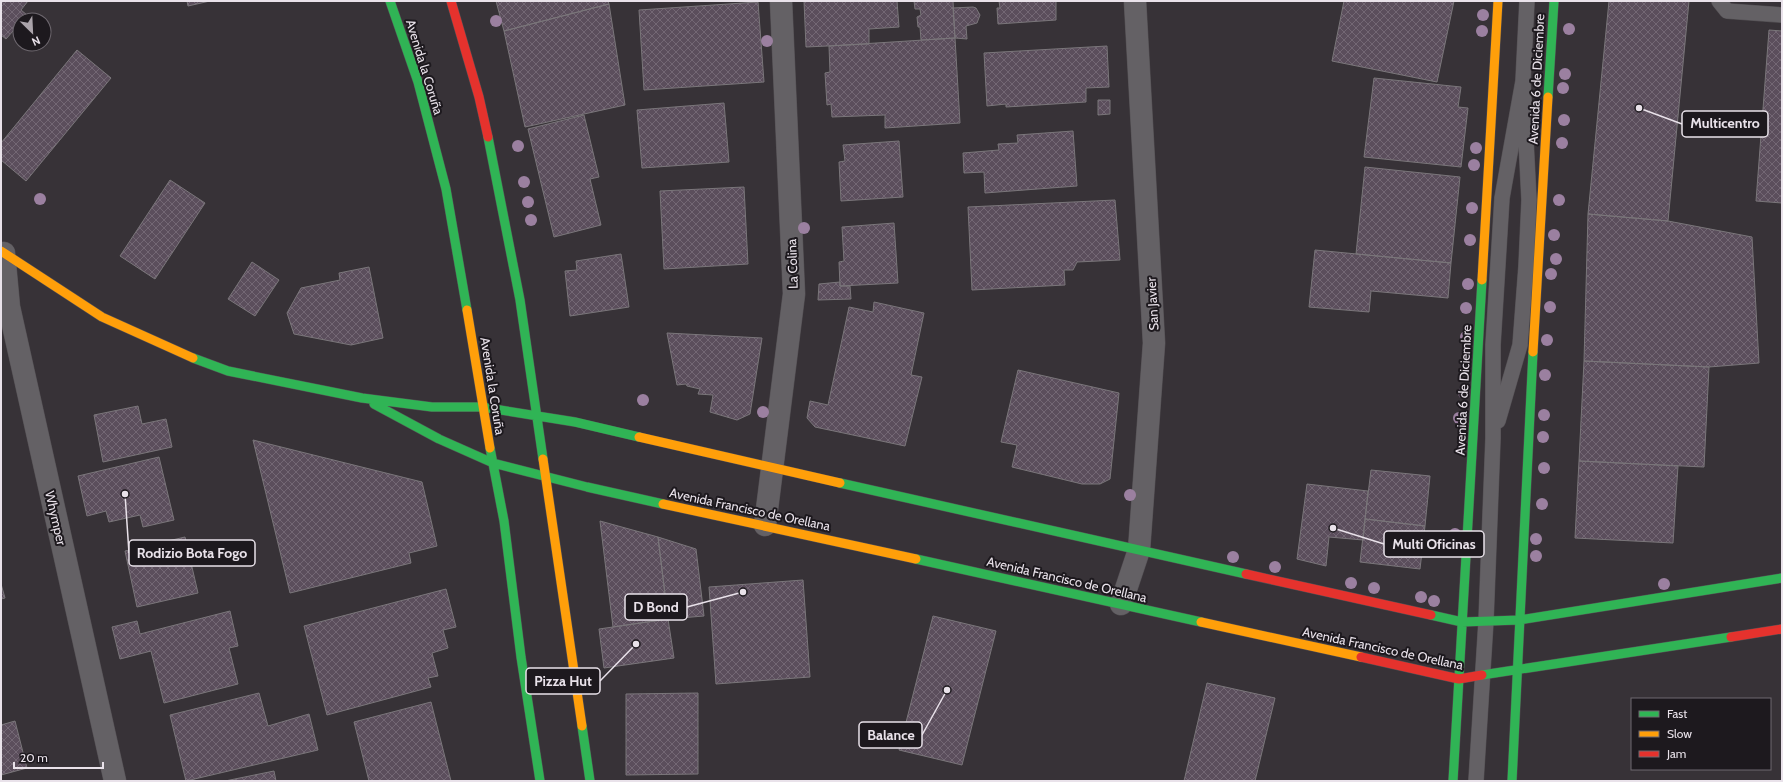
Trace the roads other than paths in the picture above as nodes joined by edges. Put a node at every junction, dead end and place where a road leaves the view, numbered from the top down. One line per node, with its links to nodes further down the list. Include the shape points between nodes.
1 (390, 1): 13 (main road, Avenida la Coruña, via 418,82 446,189)
2 (451, 1): 14 (main road, via 479,97 497,177 520,300)
3 (781, 1): 17 (street, La Colina, via 794,294)
4 (1135, 1): 20 (street, San Javier, via 1154,343)
5 (1498, 1): 25 (main road, Avenida 6 de Diciembre)
6 (1527, 1): 10 (lane)
7 (1554, 1): 23 (main road, Avenida 6 de Diciembre)
8 (1719, 1): 9 (lane, via 1727,11)
9 (1782, 15)
10 (1523, 81): 15 (lane, via 1502,198 1492,345); 15 (lane, via 1529,200 1520,345)
11 (2, 252): 12 (main road, Avenida Francisco de Orellana, via 102,317 181,354 228,372); 30 (street, Whymper, via 9,307)
12 (362, 398): 13 (main road, Avenida Francisco de Orellana, via 432,407); 16 (main road, Avenida Francisco de Orellana, via 438,439)
13 (482, 407): 14 (main road, Avenida Francisco de Orellana); 16 (main road, Avenida la Coruña)
14 (536, 416): 17 (main road, Avenida Francisco de Orellana, via 575,422); 18 (main road)
15 (1493, 438): 24 (lane)
16 (494, 463): 18 (main road, Avenida Francisco de Orellana); 31 (main road, Avenida la Coruña)
17 (772, 468): 19 (street, La Colina); 20 (main road, Avenida Francisco de Orellana)
18 (544, 475): 19 (main road, Avenida Francisco de Orellana, via 587,487); 32 (main road)
19 (765, 525): 22 (main road, Avenida Francisco de Orellana)
20 (1139, 550): 22 (street, San Javier); 25 (main road, Avenida Francisco de Orellana)
21 (1782, 578): 23 (main road, Avenida Francisco de Orellana)
22 (1121, 604): 29 (main road, Avenida Francisco de Orellana)
23 (1519, 620): 24 (main road, Avenida Francisco de Orellana); 27 (main road, Avenida 6 de Diciembre)
24 (1486, 621): 25 (main road, Avenida Francisco de Orellana); 28 (lane)
25 (1462, 622): 29 (main road, Avenida 6 de Diciembre)
26 (1782, 629): 27 (main road, Avenida Francisco de Orellana)
27 (1519, 670): 28 (main road, Avenida Francisco de Orellana); 35 (main road, Avenida 6 de Diciembre)
28 (1483, 675): 29 (main road, Avenida Francisco de Orellana); 34 (lane)
29 (1459, 679): 33 (main road, Avenida 6 de Diciembre)
30 (115, 781)
31 (540, 781)
32 (590, 781)
33 (1453, 781)
34 (1476, 781)
35 (1512, 781)

